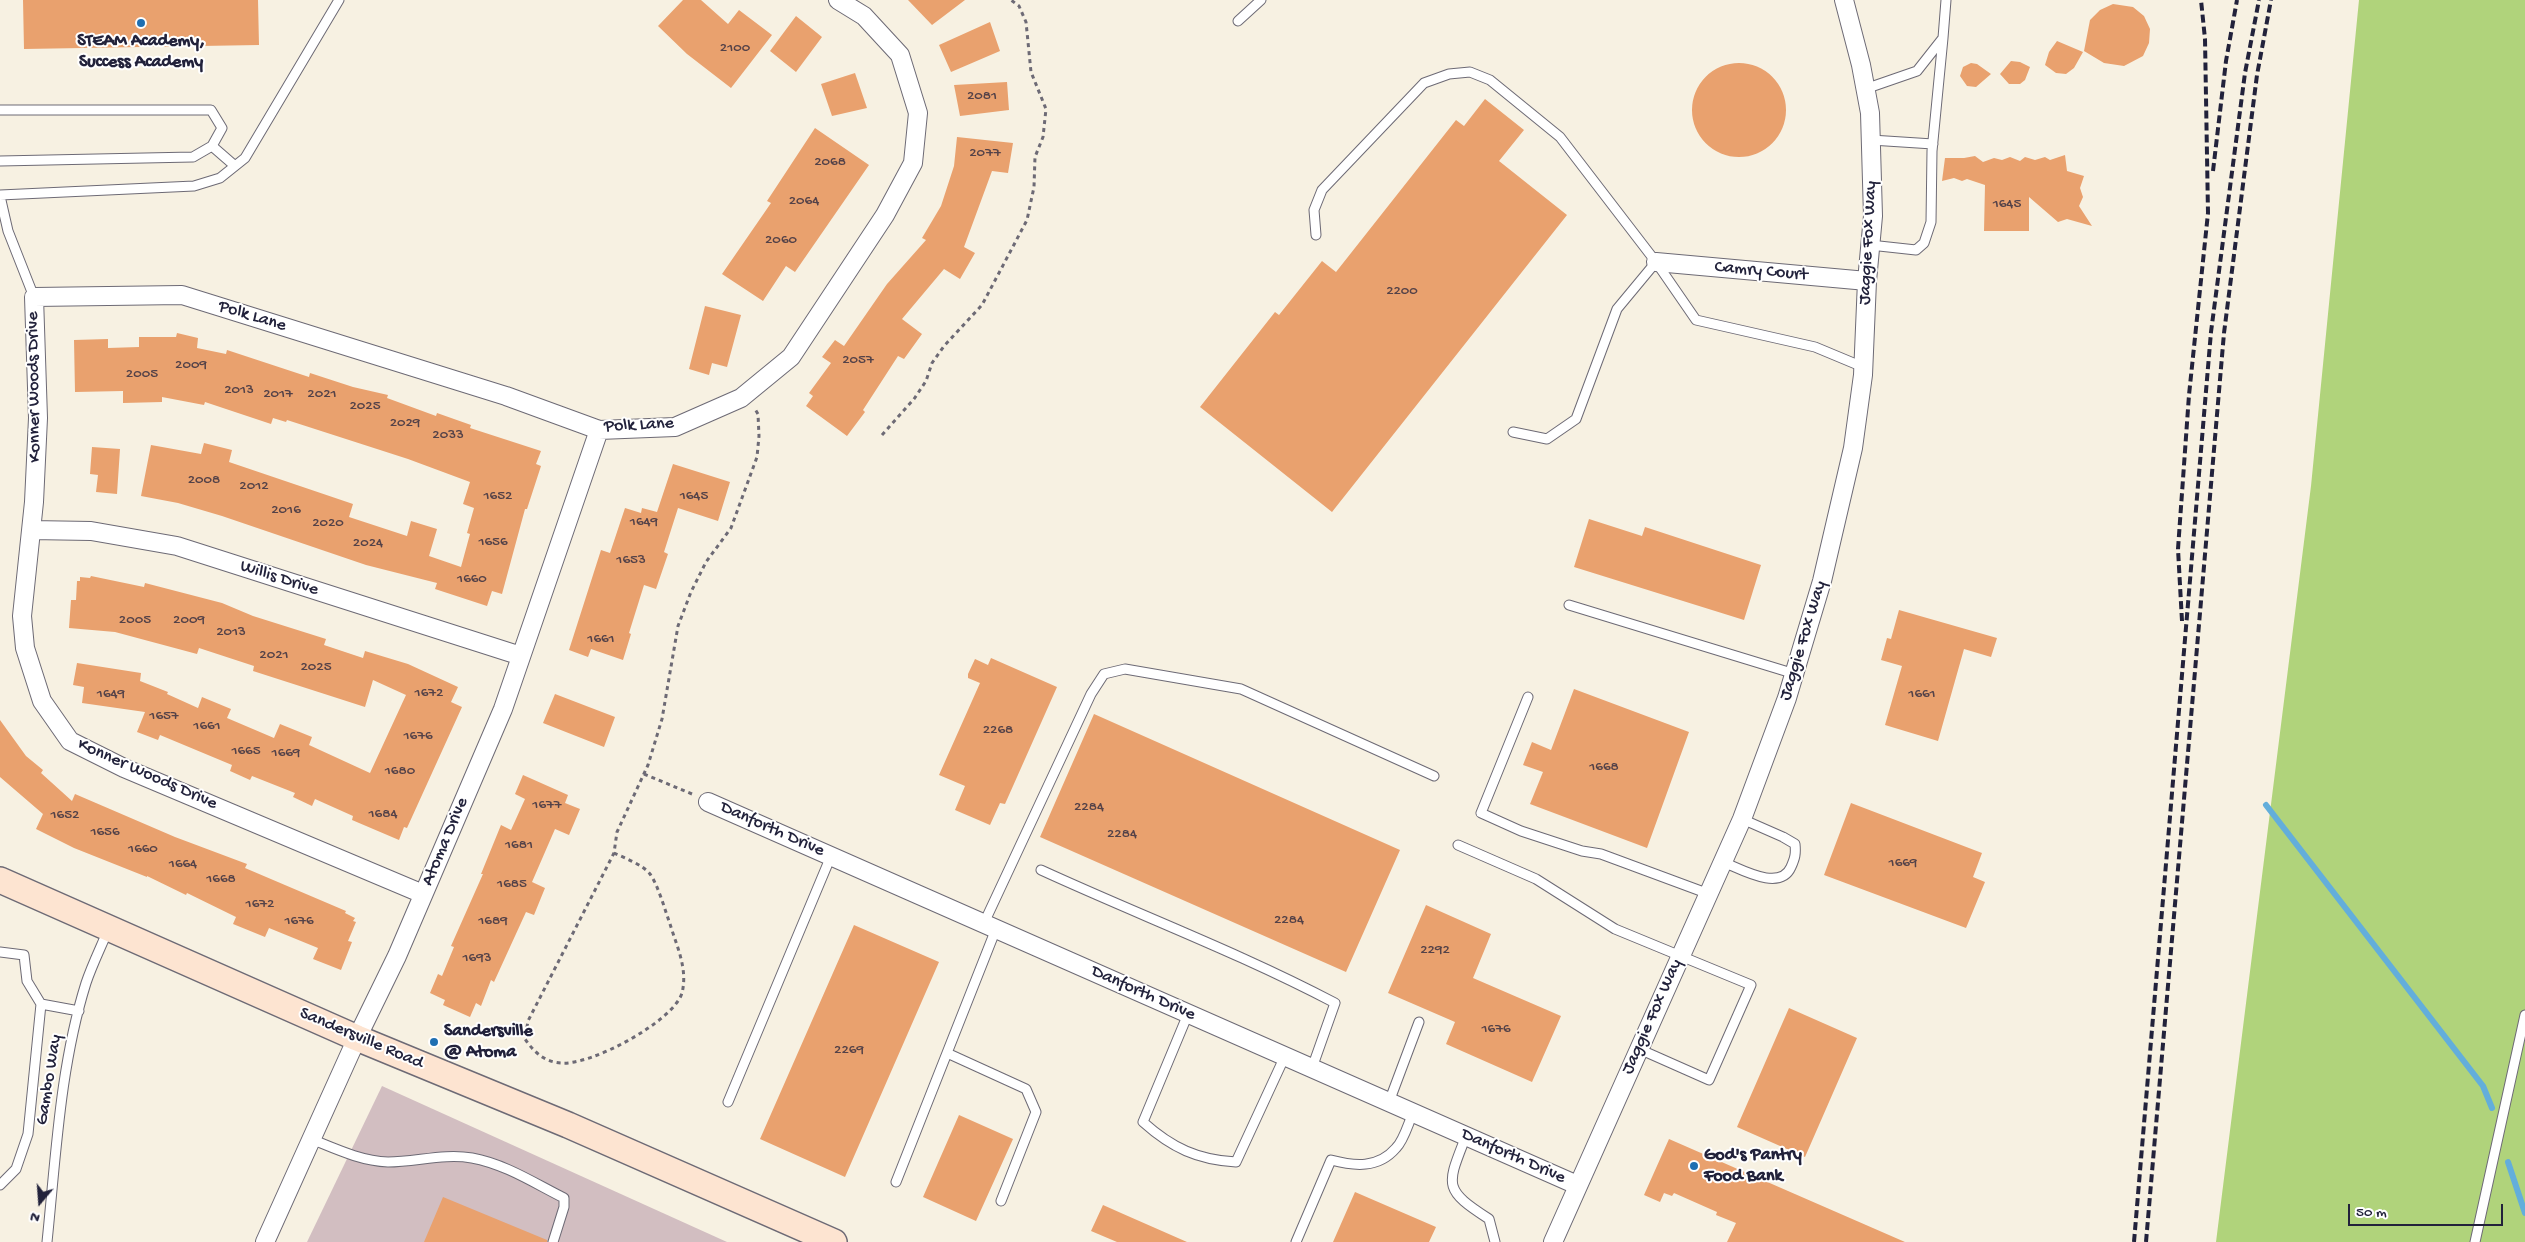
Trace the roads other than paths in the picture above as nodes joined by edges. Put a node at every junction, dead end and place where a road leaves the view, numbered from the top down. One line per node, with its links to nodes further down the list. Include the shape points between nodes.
1 (339, 0): 14 (lane, via 245,158)
2 (838, 0): 22 (street, Polk Lane, via 864,16 900,55 918,113 913,163 885,215 791,357 741,398 675,427)
3 (1261, 0): 6 (lane)
4 (1844, 0): 8 (street, Jaggie Fox Way, via 1862,65)
5 (1946, 0): 7 (lane)
6 (1238, 21)
7 (1943, 38): 8 (lane, via 1917,71); 11 (lane)
8 (1865, 89): 10 (street, Jaggie Fox Way)
9 (0, 110): 12 (lane, via 211,110 222,128)
10 (1871, 140): 11 (lane); 17 (street, Jaggie Fox Way, via 1873,216)
11 (1933, 144): 17 (lane, via 1931,222 1924,243 1916,250)
12 (212, 146): 13 (lane, via 193,157); 14 (lane)
13 (0, 161)
14 (235, 166): 15 (lane, via 220,178 194,186)
15 (0, 195): 20 (lane, via 8,231)
16 (1316, 235): 18 (lane, via 1314,210 1322,190 1424,82 1449,74 1470,72 1490,80 1560,137)
17 (1870, 246): 19 (street, Jaggie Fox Way)
18 (1656, 262): 19 (street, Camry Court); 21 (lane, via 1696,320 1815,347); 23 (lane, via 1617,309 1576,419 1547,439)
19 (1867, 281): 21 (street, Jaggie Fox Way)
20 (34, 297): 22 (street, Polk Lane, via 182,295 506,396); 24 (street, Konner Woods Drive, via 38,418)
21 (1863, 366): 27 (street, Jaggie Fox Way, via 1853,448 1822,581)
22 (599, 430): 26 (street, Atoma Drive)
23 (1513, 432)
24 (31, 530): 26 (street, Willis Drive, via 92,531 177,546); 37 (street, Konner Woods Drive, via 22,616 25,648 42,701 70,741 124,768)
25 (1570, 605): 27 (lane)
26 (521, 656): 37 (street, Atoma Drive, via 503,709)
27 (1795, 674): 31 (street, Jaggie Fox Way, via 1767,758)
28 (1528, 697): 38 (lane, via 1482,813 1521,831 1582,852 1601,854)
29 (1434, 776): 39 (lane, via 1241,689 1125,669 1104,674 1090,694)
30 (708, 802): 33 (street, Danforth Drive)
31 (1742, 819): 34 (street, Jaggie Fox Way); 34 (lane, via 1795,844 1796,856 1788,874 1779,879 1766,878)
32 (1458, 845): 42 (lane, via 1536,879 1615,929)
33 (831, 856): 39 (street, Danforth Drive); 53 (lane)
34 (1723, 862): 38 (street, Jaggie Fox Way)
35 (1041, 870): 52 (lane, via 1266,967 1335,1003)
36 (0, 880): 40 (street, Sandersville Road)
37 (423, 894): 48 (street, Atoma Drive)
38 (1709, 894): 42 (street, Jaggie Fox Way)
39 (990, 926): 45 (street, Danforth Drive); 50 (lane)
40 (109, 928): 44 (lane, Gambo Way, via 86,982); 48 (street, Sandersville Road)
41 (0, 952): 43 (lane, via 24,955 27,981)
42 (1681, 955): 49 (street, Jaggie Fox Way); 49 (lane, via 1751,985 1709,1080)
43 (41, 1004): 44 (lane); 59 (lane, via 28,1134 16,1168)
44 (79, 1011): 62 (lane, Gambo Way, via 60,1111)
45 (1188, 1014): 51 (street, Danforth Drive); 51 (lane, via 1143,1122 1163,1140 1209,1161 1236,1162)
46 (2525, 1015): 69 (lane)
47 (1419, 1022): 54 (lane)
48 (357, 1038): 57 (street, Atoma Drive); 65 (street, Sandersville Road, via 568,1125)
49 (1639, 1049): 60 (street, Jaggie Fox Way)
50 (947, 1053): 58 (lane); 61 (lane, via 1026,1089 1036,1112)
51 (1285, 1056): 52 (street, Danforth Drive)
52 (1312, 1068): 54 (street, Danforth Drive)
53 (728, 1102)
54 (1389, 1102): 55 (street, Danforth Drive)
55 (1413, 1113): 56 (street, Danforth Drive); 66 (lane, via 1397,1148 1381,1160 1357,1166 1331,1160)
56 (1466, 1136): 60 (street, Danforth Drive); 67 (lane, via 1451,1177 1455,1191 1464,1203 1489,1219)
57 (311, 1139): 63 (street, Atoma Drive); 64 (lane, via 367,1160 396,1162 450,1156 502,1166 564,1198)
58 (896, 1182)
59 (0, 1185)
60 (1577, 1185): 68 (street, Jaggie Fox Way)
61 (1001, 1201)
62 (47, 1242)
63 (264, 1242)
64 (553, 1242)
65 (834, 1242)
66 (1296, 1242)
67 (1496, 1242)
68 (1552, 1242)
69 (2475, 1242)

